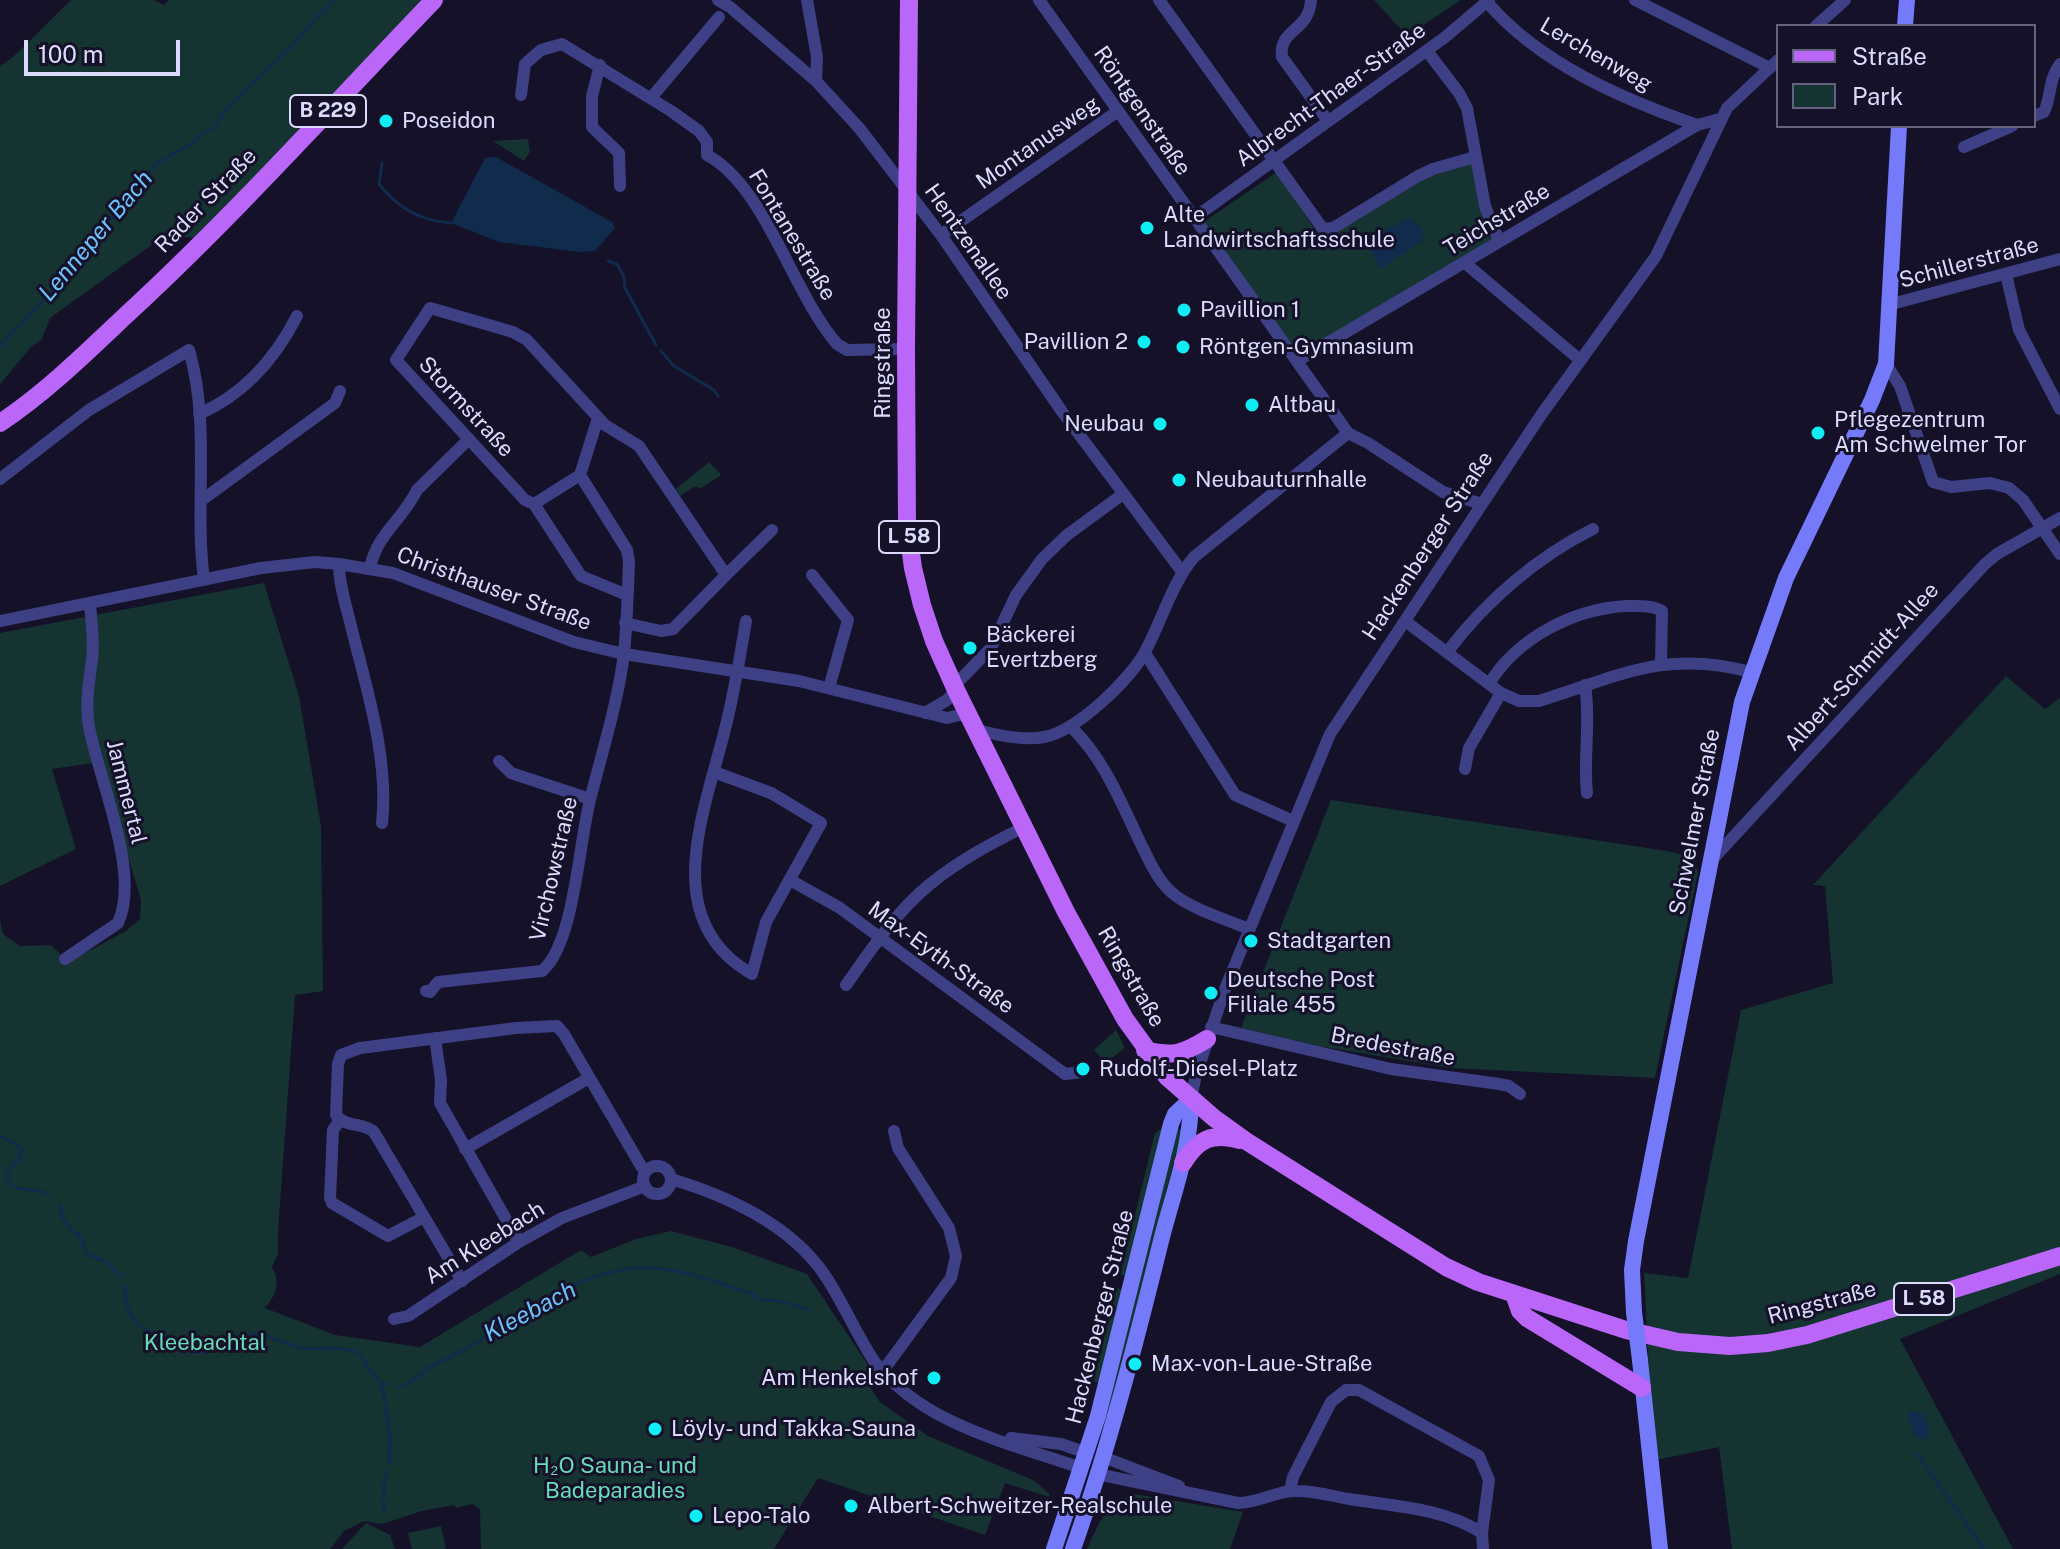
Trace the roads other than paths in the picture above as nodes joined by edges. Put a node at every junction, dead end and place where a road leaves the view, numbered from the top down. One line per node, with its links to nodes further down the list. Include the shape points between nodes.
1 (434, 0): 50 (main road, Rader Straße / B 229, via 152,291)
2 (718, 0): 19 (street, Hentzenallee)
3 (807, 0): 19 (street)
4 (909, 0): 33 (main road, Ringstraße / L 58)
5 (1039, 0): 22 (street, Röntgenstraße)
6 (1159, 0): 31 (street)
7 (1311, 0): 25 (street, via 1308,17 1285,38 1281,51)
8 (1635, 0): 16 (street)
9 (1845, 0): 13 (street)
10 (1907, 0): 14 (street)
11 (1488, 1): 15 (street, Albrecht-Thaer-Straße); 26 (street, Lerchenweg, via 1508,27 1576,72 1627,99)
12 (719, 17): 21 (street)
13 (1818, 24)
14 (1905, 24)
15 (1427, 51): 25 (street, Albrecht-Thaer-Straße); 30 (street, via 1467,108)
16 (1774, 64): 24 (street, Hackenberger Straße)
17 (2060, 64): 23 (street, via 2044,112)
18 (600, 65): 20 (street, Fontanestraße, via 566,45 552,45 525,64); 21 (street, Fontanestraße); 32 (street, via 592,127 619,153)
19 (816, 81): 33 (street, Hentzenallee)
20 (521, 95)
21 (651, 98): 42 (street, Fontanestraße, via 699,131 707,142 707,155 722,163 745,189 837,344 847,350)
22 (1118, 111): 34 (street, Röntgenstraße); 35 (street, Montanusweg)
23 (2036, 115)
24 (1720, 119): 26 (street, Teichstraße); 43 (street, Hackenberger Straße, via 1656,256)
25 (1328, 121): 31 (street, Albrecht-Thaer-Straße)
26 (1697, 125): 36 (street, Teichstraße)
27 (1899, 128): 40 (street, Schwelmer Straße)
28 (2007, 128): 29 (street)
29 (1964, 147)
30 (1475, 157): 31 (street, via 1433,169 1327,230); 36 (street)
31 (1273, 160): 34 (street, Albrecht-Thaer-Straße)
32 (620, 186)
33 (908, 192): 35 (street, Hentzenallee); 42 (main road, Ringstraße / L 58)
34 (1194, 218): 44 (street, Röntgenstraße)
35 (941, 235): 55 (street, Hentzenallee)
36 (1499, 241): 38 (street, Teichstraße)
37 (2060, 259): 39 (street, Schillerstraße)
38 (1465, 263): 43 (street); 44 (street, Teichstraße)
39 (2006, 274): 40 (street, Schillerstraße); 47 (street, via 2019,330)
40 (1888, 305): 45 (street, Schwelmer Straße)
41 (297, 316): 48 (street, via 259,373)
42 (906, 349): 85 (main road, Ringstraße / L 58, via 911,556 927,621)
43 (1580, 360): 58 (street, Hackenberger Straße)
44 (1297, 361): 51 (street, Röntgenstraße)
45 (1886, 364): 60 (street, via 1900,386 1933,482 1951,487 2000,484 2015,492); 81 (street, Schwelmer Straße, via 1786,578)
46 (340, 391): 56 (street, via 335,403)
47 (2060, 409)
48 (199, 414): 54 (street, via 189,350 89,410); 56 (street)
49 (598, 418): 52 (street, Stormstraße, via 524,338 430,308 396,360); 53 (street); 67 (street, via 639,446)
50 (0, 423)
51 (1348, 433): 58 (street, Röntgenstraße, via 1443,492); 66 (street, Christhauser Straße, via 1194,557)
52 (469, 439): 57 (street, Stormstraße); 65 (street, via 417,490 375,548)
53 (580, 475): 57 (street); 70 (street, via 628,552)
54 (0, 479)
55 (1123, 494): 66 (street, Hentzenallee); 85 (street, via 1042,559 1016,595 991,648)
56 (202, 500): 69 (street)
57 (534, 504): 70 (street, Stormstraße, via 581,576)
58 (1482, 504): 74 (street, Hackenberger Straße)
59 (2060, 518): 60 (street, Albert-Schmidt-Allee)
60 (2042, 528): 63 (street); 98 (street, Albert-Schmidt-Allee, via 1997,554 1970,578)
61 (1593, 529): 76 (street, via 1512,584)
62 (772, 530): 67 (street)
63 (2060, 554)
64 (339, 564): 65 (street, Christhauser Straße); 69 (street, Christhauser Straße, via 292,564); 96 (street, via 371,705 385,798)
65 (370, 567): 78 (street, Christhauser Straße, via 574,642)
66 (1183, 573): 77 (street, Christhauser Straße)
67 (726, 575): 75 (street, via 673,629)
68 (812, 575): 84 (street, via 848,620)
69 (204, 580): 71 (street, Christhauser Straße)
70 (627, 595): 75 (street)
71 (90, 605): 72 (street, Christhauser Straße); 102 (street, Jammertal, via 88,719 126,891 118,923)
72 (0, 621)
73 (746, 621): 80 (street)
74 (1405, 621): 76 (street); 95 (street, Hackenberger Straße, via 1330,734)
75 (625, 623): 78 (street)
76 (1448, 651): 82 (street)
77 (1145, 653): 89 (street, Christhauser Straße); 95 (street, via 1235,795)
78 (624, 654): 80 (street, Christhauser Straße); 94 (street, Virchowstraße)
79 (1661, 663): 81 (street, via 1724,665); 82 (street, via 1662,611 1613,607 1584,613 1544,632 1507,660); 83 (street)
80 (738, 672): 84 (street, Christhauser Straße); 92 (street)
81 (1751, 672): 98 (street, Schwelmer Straße)
82 (1489, 684): 86 (street)
83 (1585, 685): 86 (street, via 1532,702); 93 (street)
84 (829, 688): 87 (street, Christhauser Straße)
85 (955, 688): 87 (street, via 947,700); 88 (main road, Ringstraße / L 58)
86 (1501, 693): 91 (street, via 1469,748)
87 (925, 713): 88 (street, Christhauser Straße)
88 (972, 722): 89 (street, Christhauser Straße, via 996,735 1035,738); 97 (main road, Ringstraße / L 58)
89 (1070, 726): 100 (street, via 1108,775 1163,884 1185,901)
90 (499, 761): 94 (street, via 511,773)
91 (1465, 769)
92 (714, 772): 99 (street, via 771,793 821,823); 99 (street, via 694,866 700,913 715,942 752,974 766,922)
93 (1587, 793)
94 (590, 799): 104 (street, Virchowstraße, via 567,921 548,966 537,972 438,982)
95 (1293, 821): 100 (street, Hackenberger Straße)
96 (382, 823)
97 (1024, 827): 101 (street, via 941,875); 107 (main road, Ringstraße / L 58, via 1098,972)
98 (1709, 863): 127 (street, Schwelmer Straße, bridge, via 1632,1270)
99 (790, 880): 101 (street, Max-Eyth-Straße)
100 (1249, 929): 105 (street, Hackenberger Straße)
101 (880, 938): 103 (street); 108 (street, Max-Eyth-Straße, via 1065,1074)
102 (65, 959)
103 (846, 985)
104 (426, 991)
105 (1209, 1033): 107 (main road, via 1181,1054); 110 (street, Bredestraße, via 1499,1084); 111 (street, Hackenberger Straße)
106 (435, 1038): 109 (street, via 557,1026); 112 (street, via 341,1055 335,1109); 115 (street, via 438,1098)
107 (1145, 1050): 111 (main road, Ringstraße / L 58)
108 (1083, 1072)
109 (589, 1078): 115 (street); 117 (street)
110 (1520, 1094)
111 (1191, 1099): 114 (main road, Ringstraße / L 58); 116 (street, Hackenberger Straße); 128 (street, Hackenberger Straße, via 1171,1124 1101,1406)
112 (340, 1120): 120 (street, via 371,1128); 120 (street, via 333,1130 332,1203 388,1236)
113 (894, 1131): 126 (street, via 898,1148 949,1228 956,1256 951,1278)
114 (1246, 1141): 116 (main road, via 1227,1136 1204,1140); 124 (main road, Ringstraße / L 58, via 1446,1267)
115 (465, 1149): 121 (street)
116 (1183, 1163): 128 (street, Hackenberger Straße, via 1124,1387)
117 (646, 1171): 118 (street, via 664,1167); 119 (street)
118 (671, 1179): 119 (street, via 658,1194); 126 (street, via 765,1219 799,1245 831,1284)
119 (645, 1186): 121 (street, Am Kleebach, via 562,1218)
120 (424, 1217): 123 (street)
121 (519, 1242): 123 (street, Am Kleebach)
122 (2060, 1256): 124 (main road, Ringstraße / L 58, via 1807,1335 1740,1346 1654,1337)
123 (462, 1281): 125 (street, Am Kleebach, via 408,1316)
124 (1514, 1294): 127 (main road, via 1527,1318)
125 (394, 1319)
126 (882, 1372): 128 (street, via 927,1408 965,1428 1061,1444)
127 (1642, 1388): 134 (street, Schwelmer Straße)
128 (1092, 1463): 129 (street, via 1140,1484 1248,1503); 131 (street, Hackenberger Straße); 132 (street, Hackenberger Straße)
129 (1290, 1491): 130 (street, via 1424,1511); 130 (street, via 1331,1402 1346,1390 1359,1390 1479,1456 1489,1480)
130 (1482, 1533): 133 (street)
131 (1054, 1549)
132 (1073, 1549)
133 (1483, 1549)
134 (1660, 1549)

